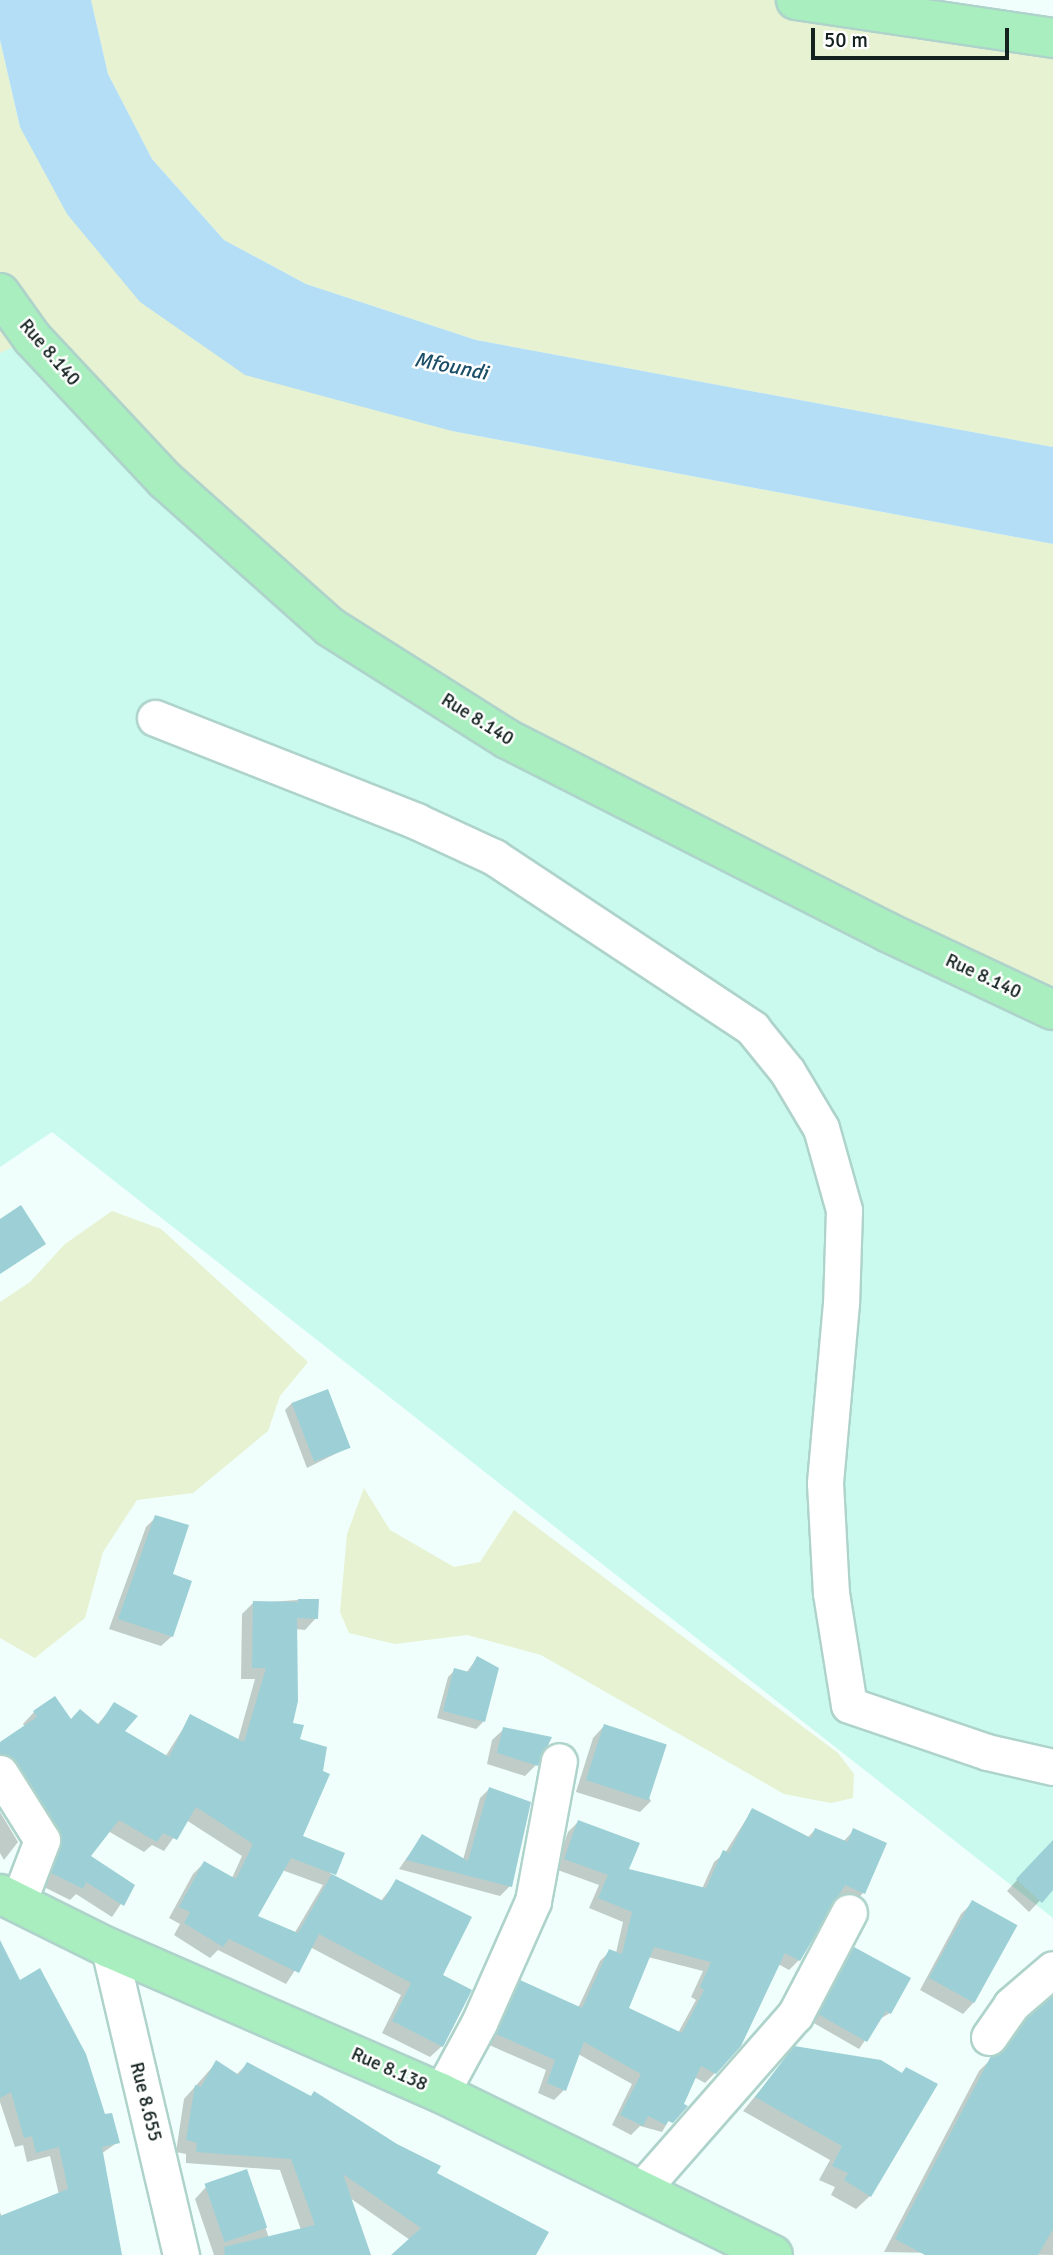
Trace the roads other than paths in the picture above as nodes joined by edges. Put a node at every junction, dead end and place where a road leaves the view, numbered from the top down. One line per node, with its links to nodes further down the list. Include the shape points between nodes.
1 (796, 0): 2 (main road)
2 (1053, 38)
3 (0, 293): 5 (main road, Rue 8.140, via 32,338 165,480 330,627 507,739 887,932)
4 (155, 718): 7 (street, via 416,821 494,857 752,1028 787,1071 821,1128 844,1210 825,1483 831,1593 849,1705)
5 (1053, 1010)
6 (1053, 1741): 7 (street, via 1025,1741)
7 (987, 1752): 9 (street)
8 (559, 1761): 16 (street, via 533,1901 479,2023)
9 (1053, 1767)
10 (0, 1773): 11 (street, via 42,1840)
11 (9, 1898): 13 (main road, Rue 8.138)
12 (849, 1912): 17 (street, via 795,2015)
13 (109, 1948): 16 (main road, Rue 8.138); 18 (street, Rue 8.655)
14 (1053, 1969): 15 (street, via 1011,2005)
15 (989, 2037)
16 (441, 2093): 17 (main road, Rue 8.138)
17 (641, 2190): 19 (main road, Rue 8.138)
18 (181, 2255)
19 (773, 2255)

